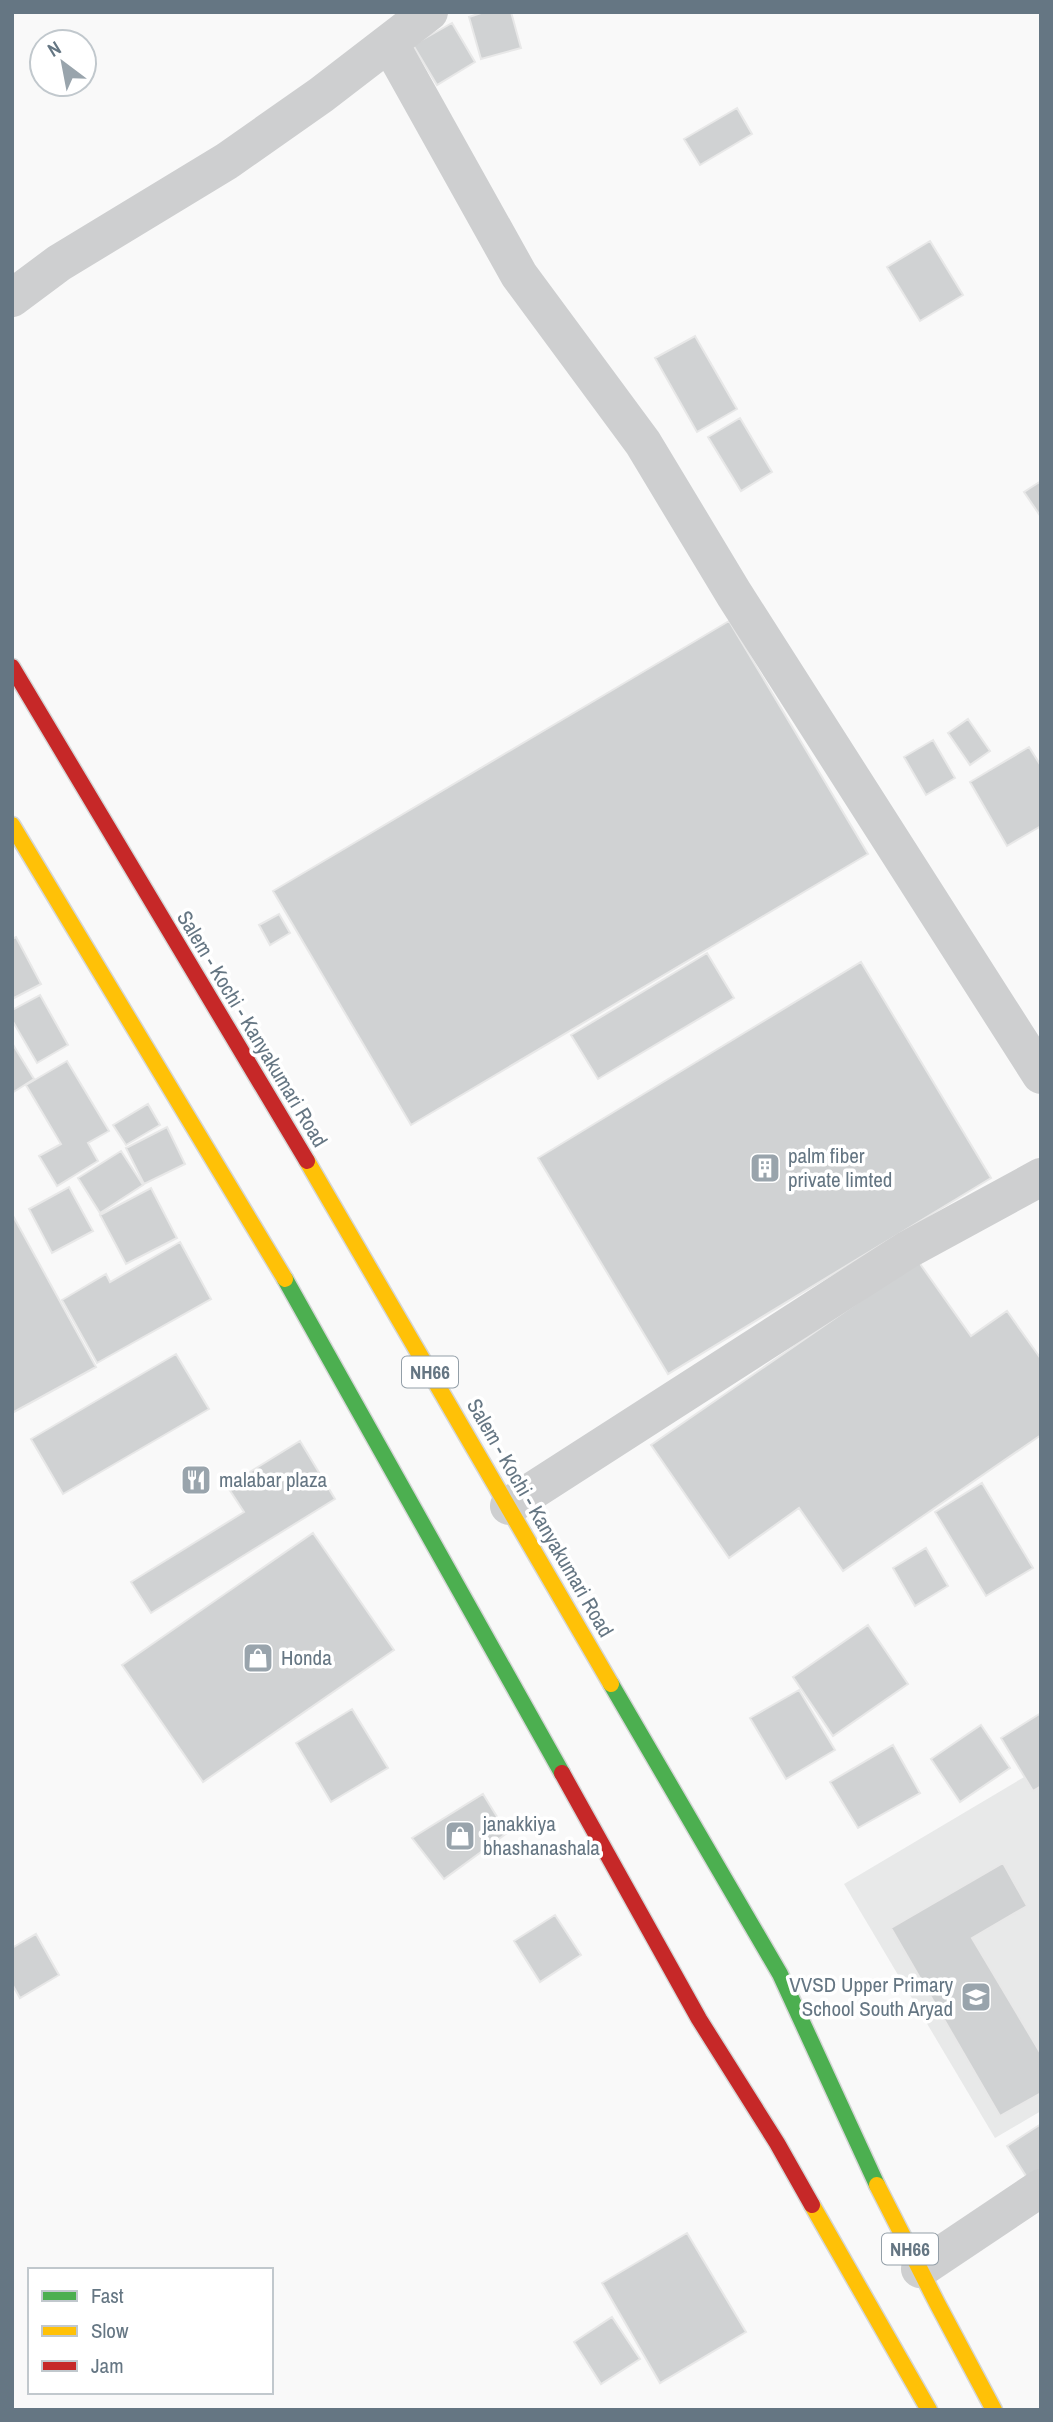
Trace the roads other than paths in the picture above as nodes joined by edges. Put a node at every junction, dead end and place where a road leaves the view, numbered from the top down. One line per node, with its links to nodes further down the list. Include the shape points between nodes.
1 (429, 12): 2 (street)
2 (390, 44): 3 (street, via 227,161 59,263); 6 (street, via 519,275 643,443)
3 (12, 298)
4 (12, 667): 8 (highway, Salem - Kochi - Kanyakumari Road / NH66)
5 (12, 825): 11 (highway, via 288,1284 699,2019 777,2143)
6 (1041, 1075)
7 (1041, 1177): 8 (street, via 907,1250)
8 (509, 1506): 10 (highway, Salem - Kochi - Kanyakumari Road / NH66, via 780,1973)
9 (1041, 2188): 10 (street)
10 (920, 2269): 12 (highway, Salem - Kochi - Kanyakumari Road / NH66)
11 (925, 2408)
12 (994, 2410)

